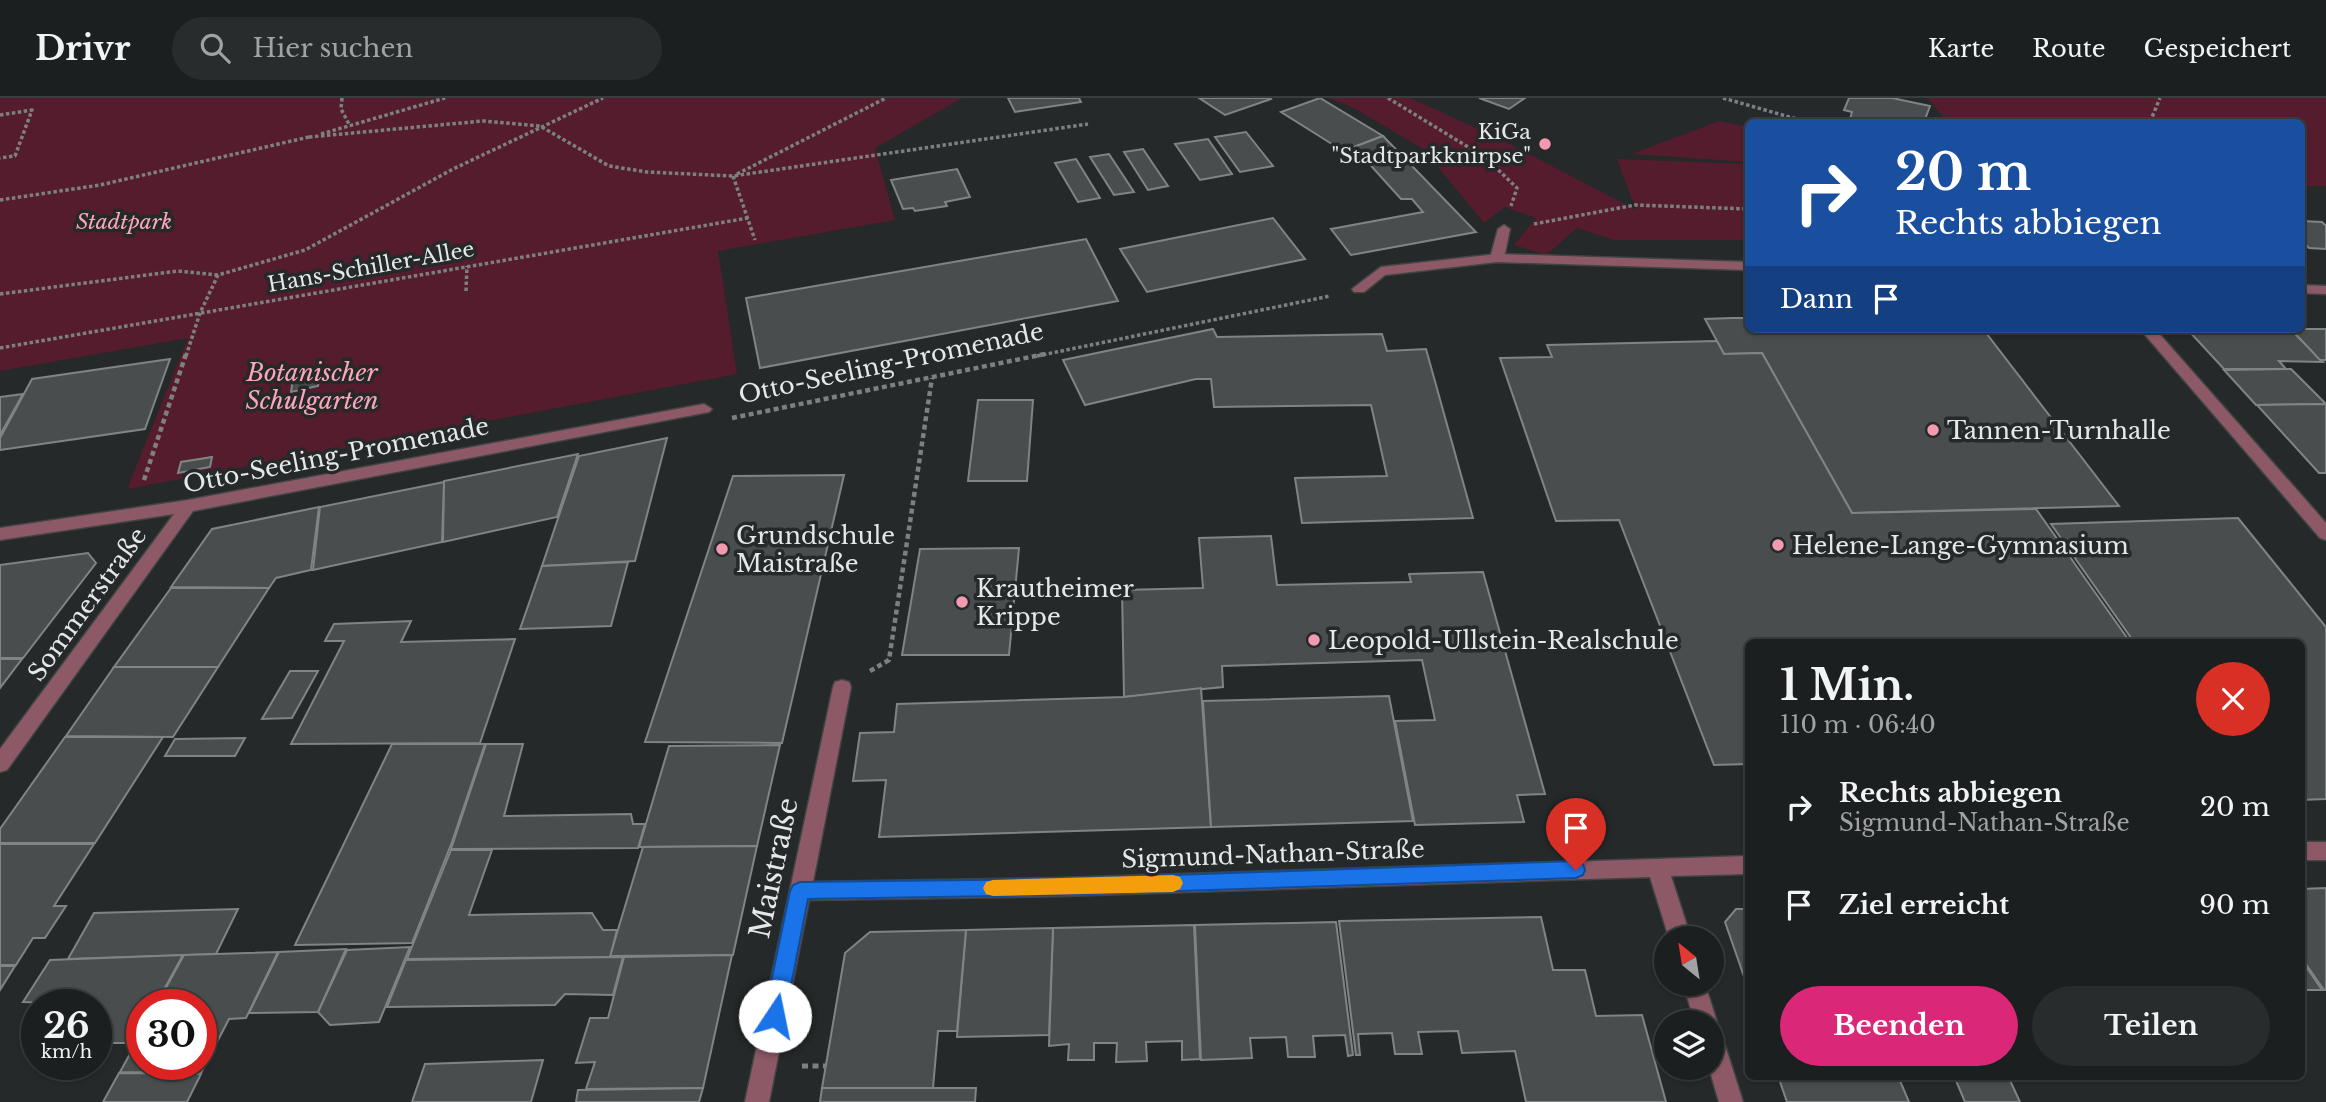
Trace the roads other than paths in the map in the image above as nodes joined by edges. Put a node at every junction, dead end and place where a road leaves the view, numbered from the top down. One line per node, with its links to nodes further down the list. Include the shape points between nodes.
1 (1504, 229): 2 (street)
2 (1497, 258): 3 (street); 4 (street, via 1381,271)
3 (1745, 266)
4 (1359, 289)
5 (2305, 289): 6 (street)
6 (2326, 290)
7 (2150, 333): 11 (street)
8 (704, 409): 9 (street, Otto-Seeling-Promenade)
9 (188, 506): 10 (street, Otto-Seeling-Promenade); 13 (street, Sommerstraße)
10 (0, 534)
11 (2326, 534)
12 (842, 687): 18 (street, Maistraße)
13 (0, 764)
14 (2305, 851): 15 (street)
15 (2326, 851)
16 (1745, 865): 17 (street, Sigmund-Nathan-Straße)
17 (1657, 867): 18 (street, Sigmund-Nathan-Straße, via 1074,887); 19 (street)
18 (800, 891): 21 (street, Maistraße)
19 (1675, 926)
20 (1724, 1079): 22 (street)
21 (757, 1102)
22 (1731, 1102)

